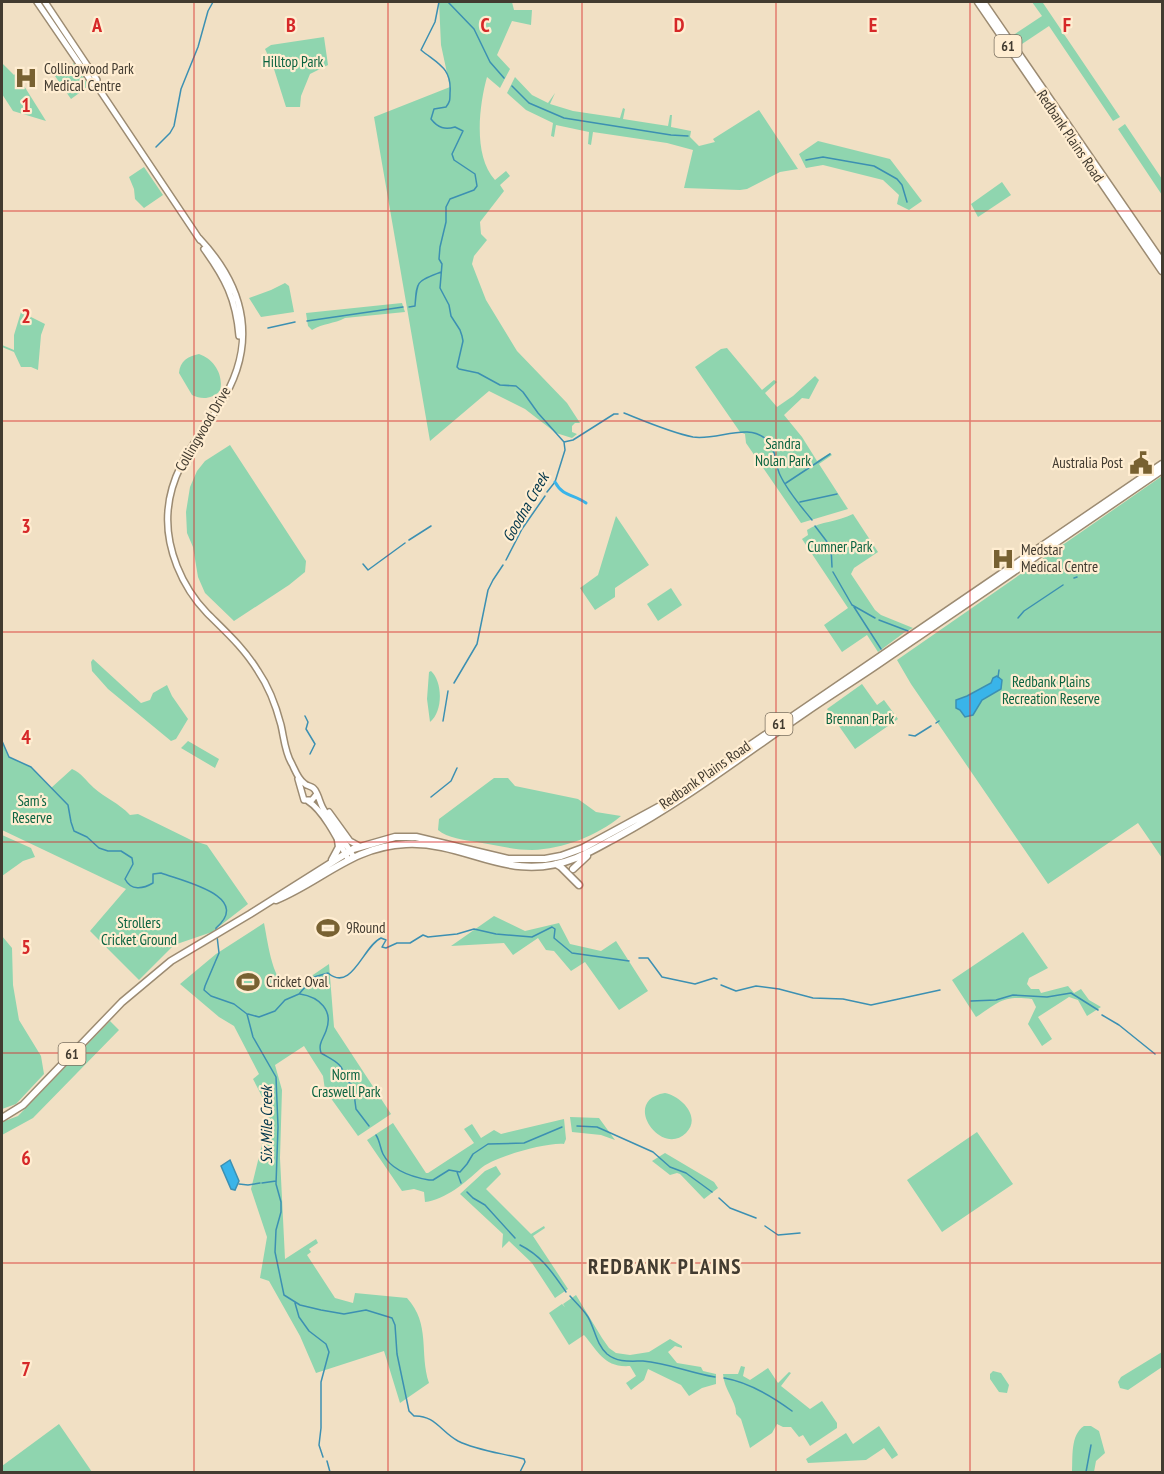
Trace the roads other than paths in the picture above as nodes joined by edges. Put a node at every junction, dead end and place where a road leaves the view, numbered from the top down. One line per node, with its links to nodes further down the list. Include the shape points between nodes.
1 (37, 2): 5 (main road, Collingwood Drive)
2 (45, 2): 5 (main road, Collingwood Drive, via 81,54)
3 (978, 2): 7 (main road, Redbank Plains Road / 61)
4 (983, 2): 6 (main road, Redbank Plains Road / 61)
5 (97, 86): 10 (main road, Collingwood Drive, via 234,287 242,325 241,351 219,406 174,478 168,512 170,540 187,587 236,641 264,680)
6 (1162, 262)
7 (1162, 271)
8 (1162, 464): 17 (main road, Redbank Plains Road / 61, via 664,804 583,848 555,857 526,860 416,837 395,837)
9 (1162, 470): 18 (main road, Redbank Plains Road / 61, via 680,801)
10 (293, 766): 11 (main road, Collingwood Drive); 12 (main road, Collingwood Drive)
11 (308, 786): 12 (main road); 13 (main road, via 314,788)
12 (302, 790): 14 (main road)
13 (316, 795): 14 (main road); 15 (main road)
14 (308, 801): 16 (main road)
15 (324, 811): 17 (main road); 19 (main road)
16 (338, 840): 19 (main road); 20 (main road)
17 (359, 846): 19 (main road, Redbank Plains Road / 61)
18 (591, 851): 21 (main road, Redbank Plains Road / 61); 22 (main road)
19 (349, 854): 20 (main road, Redbank Plains Road / 61); 21 (main road, Redbank Plains Road / 61, via 418,844 510,866); 24 (main road, Redbank Plains Road / 61, via 302,889)
20 (332, 861): 24 (main road, Redbank Plains Road / 61)
21 (556, 864): 23 (main road)
22 (573, 869)
23 (579, 885)
24 (267, 904): 25 (main road, Redbank Plains Road / 61, via 182,953 147,980 23,1105)
25 (2, 1118)

